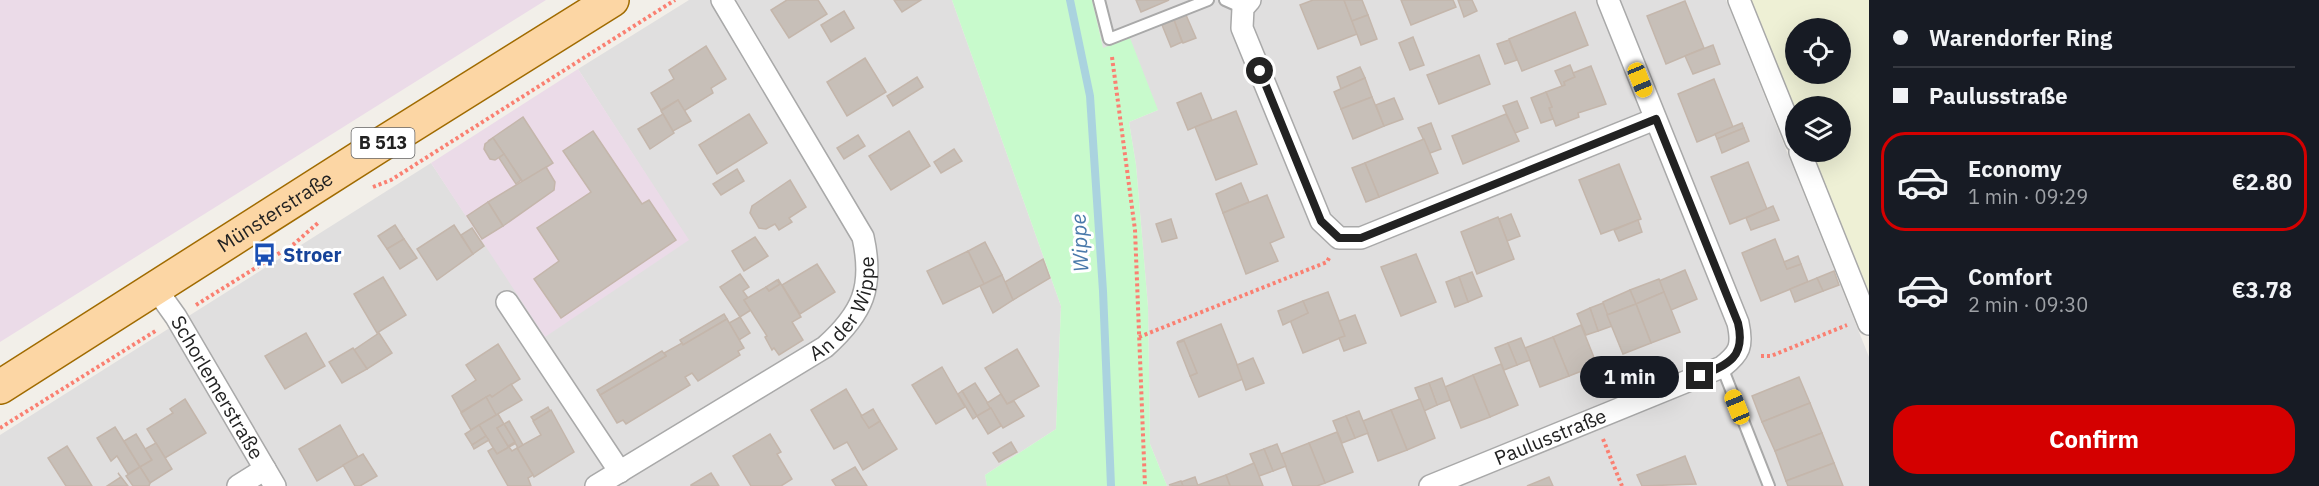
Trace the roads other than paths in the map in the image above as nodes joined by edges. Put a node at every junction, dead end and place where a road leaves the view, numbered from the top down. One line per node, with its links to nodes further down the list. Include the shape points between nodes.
1 (612, 0): 11 (main road, Münsterstraße / B 513)
2 (722, 0): 16 (street, An der Wippe, via 863,237 868,259 866,282 860,305 846,328 825,347)
3 (1099, 0): 4 (lane, via 1109,39)
4 (1208, 0)
5 (1608, 0): 9 (street)
6 (1738, 0): 8 (street)
7 (1239, 3): 9 (street, via 1242,28 1321,221 1339,238 1361,238)
8 (1785, 114)
9 (1656, 119): 14 (street, via 1738,323 1742,339)
10 (1804, 162): 13 (street)
11 (156, 289): 15 (main road, Münsterstraße / B 513); 17 (street, Schorlemerstraße, via 177,317)
12 (507, 302): 16 (street)
13 (1869, 323)
14 (1729, 361): 20 (street, Paulusstraße); 21 (lane)
15 (0, 387)
16 (620, 472): 19 (street, An der Wippe)
17 (270, 477): 18 (street)
18 (238, 486)
19 (596, 486)
20 (1430, 486)
21 (1769, 486)

